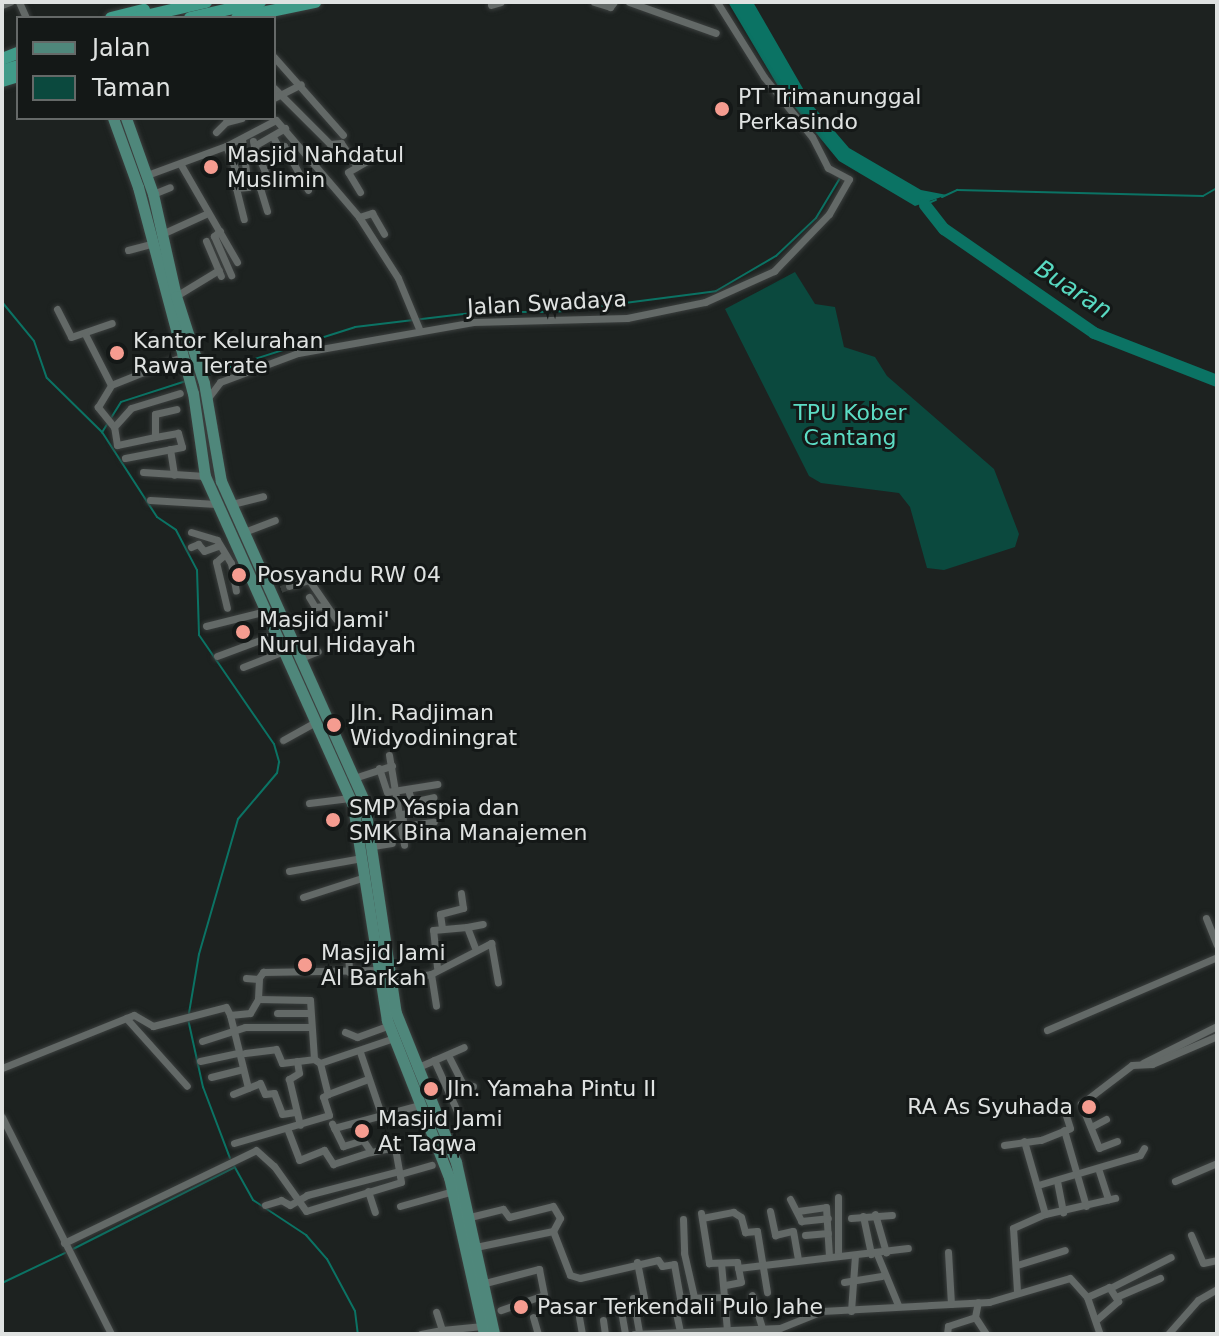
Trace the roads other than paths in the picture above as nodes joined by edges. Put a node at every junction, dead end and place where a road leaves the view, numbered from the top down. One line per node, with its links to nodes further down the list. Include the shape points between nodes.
1 (10, 2): 11 (street)
2 (179, 2): 13 (highway)
3 (206, 2): 16 (highway)
4 (260, 2): 17 (highway)
5 (315, 2): 18 (highway)
6 (501, 2): 12 (street)
7 (597, 2): 8 (street, via 610,7)
8 (614, 2)
9 (629, 2): 19 (street)
10 (717, 2): 60 (street, Jalan Swadaya, via 828,168 847,178 829,214 762,280 738,291 627,318)
11 (2, 5)
12 (491, 6)
13 (157, 7): 14 (highway); 15 (highway)
14 (119, 16)
15 (132, 16)
16 (146, 16)
17 (199, 16)
18 (247, 16)
19 (716, 33)
20 (276, 59): 21 (street)
21 (301, 84): 23 (street); 30 (street)
22 (276, 89): 23 (street)
23 (284, 94): 24 (street); 37 (street, via 330,144 341,143)
24 (276, 97)
25 (120, 120): 40 (main road); 54 (main road)
26 (223, 120): 28 (street)
27 (285, 128): 29 (street, via 276,120); 31 (street); 48 (street)
28 (216, 132)
29 (252, 135): 32 (street); 34 (street)
30 (343, 135)
31 (273, 137): 34 (street); 43 (street, via 277,146 284,146)
32 (242, 139): 33 (street); 42 (street, via 250,185)
33 (226, 146): 36 (street); 42 (street, via 238,176)
34 (254, 146): 39 (street)
35 (369, 160): 37 (street)
36 (181, 165): 40 (street); 47 (street)
37 (356, 165): 44 (street, via 348,175)
38 (271, 167): 39 (street)
39 (262, 171): 46 (street, via 269,182 260,188)
40 (147, 175): 45 (main road)
41 (170, 187): 45 (street)
42 (236, 188): 49 (street)
43 (308, 190)
44 (360, 192)
45 (153, 194): 51 (main road)
46 (267, 211)
47 (208, 213): 50 (street); 51 (street)
48 (359, 217): 52 (street, via 374,215); 60 (street)
49 (244, 219)
50 (220, 231): 56 (street); 57 (street, via 214,236)
51 (164, 233): 58 (main road)
52 (384, 234)
53 (206, 241): 58 (street, via 220,273)
54 (151, 244): 55 (street); 63 (main road)
55 (128, 250)
56 (237, 262)
57 (231, 275)
58 (176, 296): 63 (main road)
59 (57, 309): 62 (street, via 66,334)
60 (418, 322): 66 (street, Jalan Swadaya, via 298,353 220,382)
61 (112, 323): 62 (street)
62 (85, 334): 64 (street)
63 (186, 360): 64 (street); 65 (main road); 66 (main road, via 204,383)
64 (111, 385): 69 (street, via 98,405)
65 (186, 390): 67 (main road); 69 (street, via 131,408)
66 (208, 398): 67 (main road); 79 (main road, via 213,455)
67 (195, 402): 75 (main road)
68 (176, 409): 70 (street, via 155,414)
69 (113, 426): 70 (street, via 117,445)
70 (155, 437): 71 (street, via 179,434 182,447)
71 (170, 449): 72 (street); 74 (street)
72 (125, 458)
73 (143, 472): 74 (street)
74 (174, 475): 75 (street)
75 (205, 476): 78 (main road)
76 (263, 496): 79 (street)
77 (150, 500): 78 (street)
78 (216, 504): 85 (main road)
79 (232, 504): 82 (main road)
80 (275, 520): 82 (street)
81 (191, 532): 84 (street, via 216,539)
82 (244, 532): 88 (main road)
83 (191, 547): 84 (street, via 198,544 204,551)
84 (221, 552): 85 (street); 87 (street, via 231,563); 92 (street, via 216,562)
85 (238, 552): 86 (main road)
86 (250, 576): 87 (street); 93 (main road)
87 (234, 581): 89 (street)
88 (281, 589): 91 (street, via 309,580); 100 (main road)
89 (236, 591)
90 (309, 597): 91 (street, via 315,607)
91 (324, 606): 94 (street)
92 (227, 608)
93 (266, 611): 95 (street); 96 (main road)
94 (336, 619)
95 (206, 626)
96 (276, 634): 97 (main road); 99 (street)
97 (284, 651): 101 (street); 102 (main road)
98 (318, 651): 100 (street)
99 (217, 656)
100 (301, 658): 107 (main road)
101 (243, 667)
102 (316, 722): 103 (street); 112 (main road)
103 (283, 740)
104 (389, 755): 105 (street)
105 (392, 766): 106 (street); 109 (street)
106 (379, 768): 107 (street); 109 (street, via 387,792)
107 (354, 778): 119 (main road)
108 (437, 784): 110 (street)
109 (397, 788): 110 (street); 117 (street)
110 (408, 789): 113 (street)
111 (433, 797): 113 (street)
112 (350, 798): 114 (street); 123 (main road)
113 (412, 802): 116 (street)
114 (309, 803)
115 (443, 807): 116 (street)
116 (414, 812): 117 (street)
117 (403, 820): 118 (street); 119 (street); 121 (street)
118 (434, 822)
119 (370, 831): 122 (main road)
120 (392, 843): 122 (street)
121 (404, 845)
122 (373, 846): 141 (main road)
123 (362, 858): 124 (street); 125 (main road)
124 (289, 871)
125 (365, 877): 127 (street); 136 (main road)
126 (461, 893): 131 (street, via 461,910 440,914)
127 (303, 897)
128 (1206, 918): 132 (street)
129 (483, 924): 130 (street)
130 (467, 927): 131 (street); 133 (street)
131 (442, 928): 137 (street, via 431,932)
132 (1217, 945)
133 (475, 948): 137 (street, via 467,958); 142 (street, via 493,944)
134 (348, 951): 138 (street)
135 (1217, 957): 153 (street)
136 (378, 970): 138 (street); 149 (main road)
137 (434, 971): 141 (street); 144 (street)
138 (349, 972): 140 (street, via 263,972)
139 (246, 978): 140 (street)
140 (259, 979): 143 (street)
141 (391, 981): 168 (main road, via 400,1029)
142 (498, 982)
143 (258, 999): 146 (street, via 308,999); 147 (street, via 254,1012)
144 (436, 1006)
145 (277, 1013): 146 (street)
146 (310, 1013): 150 (street)
147 (230, 1015): 148 (street, via 226,1007 177,1023 146,1025 136,1014); 152 (street)
148 (126, 1018): 167 (street); 172 (street)
149 (388, 1026): 154 (street, via 357,1037); 156 (main road)
150 (310, 1027): 152 (street); 165 (street)
151 (1213, 1027): 155 (street); 166 (street)
152 (235, 1029): 157 (street); 160 (street)
153 (1047, 1030)
154 (345, 1032)
155 (1215, 1037): 166 (street)
156 (394, 1038): 159 (street); 177 (main road)
157 (202, 1041)
158 (464, 1047): 161 (street)
159 (360, 1052): 165 (street); 171 (street)
160 (242, 1053): 163 (street); 164 (street, via 276,1049 282,1063); 169 (street)
161 (448, 1055): 162 (street); 173 (street, via 462,1084)
162 (434, 1060): 168 (street); 179 (street)
163 (200, 1061)
164 (297, 1061): 165 (street); 180 (street, via 299,1073 289,1079)
165 (317, 1061): 176 (street)
166 (1143, 1063): 185 (street, via 1128,1067 1081,1104)
167 (2, 1068)
168 (416, 1068): 191 (main road)
169 (243, 1069): 170 (street); 174 (street)
170 (211, 1077)
171 (368, 1079): 176 (street); 182 (street)
172 (187, 1086)
173 (473, 1086)
174 (248, 1088): 175 (street); 180 (street, via 261,1083 265,1094 274,1093 282,1114)
175 (233, 1094)
176 (328, 1094): 184 (street, via 323,1097 329,1115)
177 (420, 1105): 182 (street); 191 (main road)
178 (1063, 1106): 187 (street, via 1071,1127)
179 (457, 1111)
180 (295, 1112): 184 (street)
181 (2, 1117): 226 (street)
182 (382, 1117): 194 (street, via 333,1125 343,1146 363,1140)
183 (1106, 1119): 185 (street)
184 (300, 1125): 186 (street)
185 (1091, 1127): 189 (street, via 1099,1148)
186 (287, 1128): 190 (street); 194 (street, via 299,1160 324,1150 333,1164)
187 (1064, 1130): 188 (street); 199 (street)
188 (1024, 1141): 192 (street); 202 (street)
189 (1117, 1141)
190 (234, 1143)
191 (443, 1144): 204 (main road); 218 (main road)
192 (1004, 1145)
193 (1144, 1148): 197 (street, via 1140,1155)
194 (371, 1152): 198 (street, via 395,1147)
195 (1217, 1163): 201 (street)
196 (432, 1165): 198 (street)
197 (1098, 1168): 199 (street); 210 (street, via 1112,1198)
198 (400, 1172): 203 (street, via 401,1182); 207 (street)
199 (1079, 1173): 200 (street); 210 (street)
200 (1057, 1181): 202 (street); 213 (street)
201 (1175, 1181)
202 (1038, 1185): 215 (street)
203 (368, 1191): 207 (street, via 306,1211); 212 (street)
204 (453, 1191): 209 (street); 270 (main road)
205 (838, 1197): 233 (street)
206 (790, 1199): 222 (street, via 801,1221 828,1218)
207 (297, 1201): 208 (street); 226 (street, via 259,1152)
208 (265, 1205)
209 (400, 1206)
210 (1086, 1206): 213 (street)
211 (770, 1211): 235 (street, via 775,1235 793,1231)
212 (375, 1212)
213 (1063, 1212): 215 (street)
214 (875, 1214): 216 (street); 217 (street); 229 (street)
215 (1045, 1214): 240 (street, via 1013,1228)
216 (892, 1215)
217 (863, 1216): 219 (street); 231 (street)
218 (470, 1217): 221 (street, via 503,1209 509,1217 553,1206 560,1220); 225 (main road)
219 (851, 1218)
220 (683, 1219): 252 (street)
221 (553, 1231): 225 (street); 237 (street, via 570,1275 580,1278)
222 (828, 1233): 223 (street); 233 (street)
223 (805, 1235)
224 (1191, 1235): 236 (street, via 1203,1263)
225 (476, 1247): 244 (main road)
226 (66, 1248): 277 (street)
227 (908, 1248): 229 (street)
228 (1065, 1250): 240 (street)
229 (886, 1252): 231 (street)
230 (948, 1252): 258 (street)
231 (874, 1254): 232 (street); 242 (street)
232 (855, 1255): 233 (street); 245 (street)
233 (833, 1256): 235 (street)
234 (1171, 1257): 247 (street)
235 (798, 1258): 239 (street)
236 (1217, 1260)
237 (637, 1262): 252 (street, via 674,1264 680,1298); 274 (street, via 646,1308 675,1308)
238 (721, 1263): 239 (street, via 709,1263 701,1215 740,1216 745,1232 757,1231); 241 (street, via 735,1261); 246 (street)
239 (761, 1263): 241 (street); 250 (street)
240 (1017, 1265): 249 (street)
241 (738, 1268): 246 (street, via 741,1282)
242 (882, 1276): 245 (street); 260 (street)
243 (1160, 1278): 255 (street)
244 (485, 1283): 261 (street, via 539,1269 546,1293); 279 (main road)
245 (848, 1283): 262 (street)
246 (725, 1285): 253 (street)
247 (1110, 1288): 254 (street); 255 (street)
248 (1217, 1289): 287 (street, via 1198,1300)
249 (1017, 1291): 254 (street, via 1070,1278); 257 (street, via 1014,1297)
250 (767, 1292)
251 (752, 1295): 269 (street)
252 (694, 1297): 253 (street)
253 (726, 1297): 271 (street)
254 (1087, 1297): 267 (street)
255 (1116, 1297): 267 (street, via 1117,1303)
256 (633, 1298): 275 (street)
257 (978, 1302): 258 (street); 266 (street)
258 (951, 1304): 260 (street)
259 (620, 1305): 283 (street)
260 (898, 1305): 262 (street)
261 (501, 1310)
262 (851, 1311): 269 (street, via 822,1311 780,1328)
263 (436, 1312): 273 (street)
264 (533, 1317): 280 (street)
265 (579, 1317): 281 (street)
266 (975, 1317): 284 (street, via 948,1326); 285 (street)
267 (1097, 1319): 286 (street)
268 (603, 1320): 282 (street)
269 (762, 1328): 271 (street)
270 (483, 1330): 272 (street)
271 (727, 1330): 276 (street)
272 (457, 1331): 273 (street)
273 (442, 1332): 278 (street)
274 (680, 1332): 275 (street); 276 (street)
275 (636, 1333)
276 (701, 1333)
277 (111, 1334)
278 (421, 1334)
279 (494, 1334)
280 (538, 1334)
281 (582, 1334)
282 (605, 1334)
283 (625, 1334)
284 (947, 1334)
285 (986, 1334)
286 (1100, 1334)
287 (1168, 1334)

